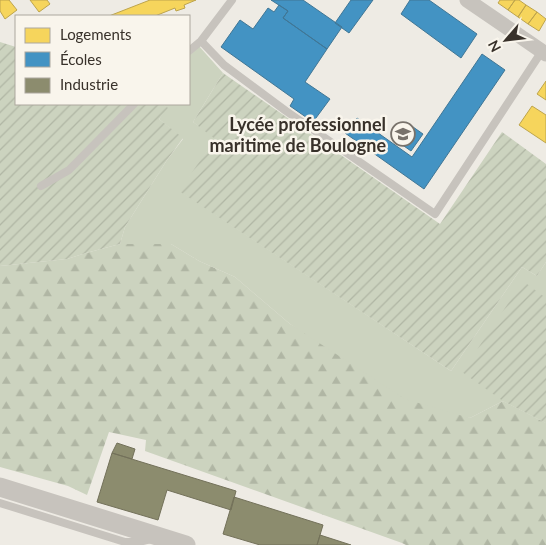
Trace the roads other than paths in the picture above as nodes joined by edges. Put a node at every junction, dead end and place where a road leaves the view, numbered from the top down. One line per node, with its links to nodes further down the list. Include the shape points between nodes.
1 (232, 0): 3 (lane)
2 (467, 0): 5 (street)
3 (201, 41): 4 (lane); 5 (lane, via 224,65 286,111 435,214)
4 (190, 50)
5 (544, 53)
6 (133, 105): 7 (lane, via 69,170)
7 (41, 186)
8 (0, 487): 10 (street)
9 (0, 503): 10 (lane, via 125,542 139,542)
10 (158, 536): 11 (street)
11 (186, 545)

